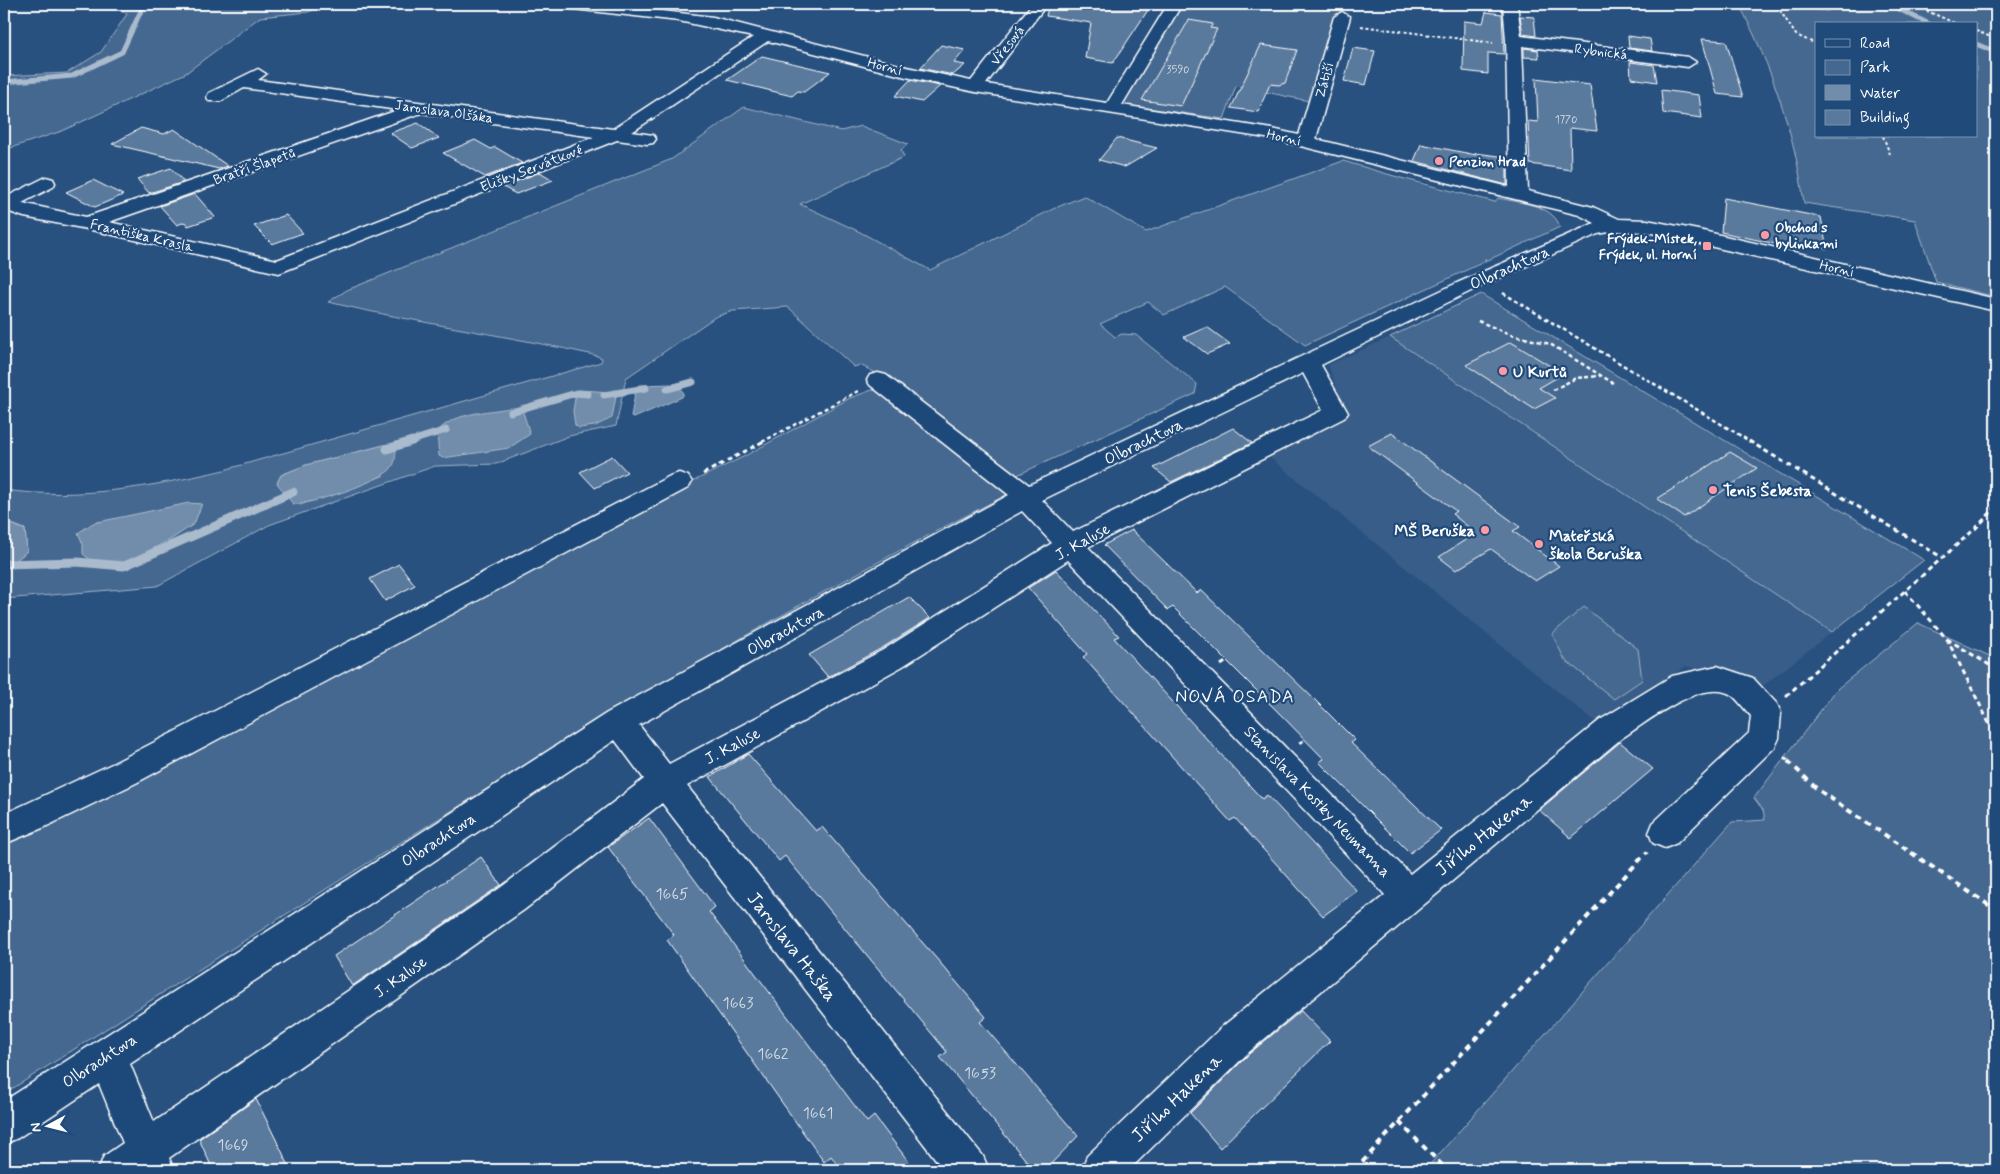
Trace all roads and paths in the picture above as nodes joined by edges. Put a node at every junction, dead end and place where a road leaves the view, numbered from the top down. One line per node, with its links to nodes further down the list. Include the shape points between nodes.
1 (564, 4): 12 (street, Horní, via 679,16)
2 (1040, 4): 19 (street, Vřesová)
3 (1175, 4): 22 (street)
4 (1510, 4): 14 (street)
5 (1771, 4): 15 (path, via 1796,36)
6 (1776, 4): 7 (path)
7 (1825, 4)
8 (1911, 4): 10 (path)
9 (1342, 20): 14 (path); 26 (street, Zátiší)
10 (1952, 22)
11 (1978, 33): 13 (path)
12 (765, 36): 19 (street, Horní); 23 (street, Elišky Servátkové)
13 (1996, 39)
14 (1514, 43): 16 (street, Rybnická); 29 (street)
15 (1815, 44)
16 (1688, 62)
17 (259, 74): 18 (street)
18 (242, 83): 20 (street); 21 (street, Jaroslava Olšáka)
19 (975, 87): 22 (street, Horní)
20 (215, 97)
21 (420, 108): 23 (street, Jaroslava Olšáka); 30 (street, Bratří Šlapetů)
22 (1112, 108): 26 (street, Horní)
23 (617, 134): 25 (street, Jaroslava Olšáka); 32 (street, Elišky Servátkové)
24 (1884, 138): 27 (path)
25 (647, 139)
26 (1306, 142): 29 (street, Horní)
27 (1890, 154)
28 (46, 183): 30 (street, Františka Krasla, via 6,204 24,211)
29 (1519, 195): 31 (street, Horní, via 1586,211)
30 (87, 223): 32 (street, Františka Krasla)
31 (1615, 225): 34 (street, Horní, via 1647,226 1704,237); 36 (street, Olbrachtova, via 1569,240)
32 (279, 267)
33 (1501, 291): 45 (path)
34 (1996, 305)
35 (1478, 321): 37 (path, via 1512,335 1550,344)
36 (1308, 362): 42 (street, Olbrachtova); 44 (street, J. Kaluse, via 1336,413)
37 (1601, 376): 39 (path); 40 (path, via 1576,378)
38 (878, 380): 41 (path, via 698,477); 42 (street, Stanislava Kostky Neumanna, via 1016,485)
39 (1613, 383)
40 (1553, 390)
41 (679, 482): 53 (street, via 125,774)
42 (1024, 498): 44 (street, Stanislava Kostky Neumanna); 49 (street, Olbrachtova)
43 (1996, 508): 45 (path)
44 (1070, 545): 52 (street, J. Kaluse, via 894,658); 55 (street, Stanislava Kostky Neumanna)
45 (1944, 558): 46 (path)
46 (1905, 591): 47 (path); 50 (path)
47 (1947, 639): 48 (path); 51 (path)
48 (1996, 669)
49 (618, 722): 52 (street, Jaroslava Haška); 57 (street, Olbrachtova)
50 (1765, 726): 54 (street); 55 (street, Jiřího Hakena, via 1743,687 1716,678 1682,685 1611,729); 56 (path, via 1817,789)
51 (1996, 737)
52 (665, 782): 60 (street, J. Kaluse, via 512,898); 61 (street, Jaroslava Haška)
53 (4, 829)
54 (1665, 833): 58 (path)
55 (1408, 895): 62 (street, Jiřího Hakena, via 1236,1039)
56 (1996, 910)
57 (107, 1055): 59 (street, Olbrachtova); 60 (street)
58 (1399, 1122): 63 (path); 64 (path)
59 (4, 1124)
60 (140, 1164)
61 (969, 1170)
62 (1101, 1170)
63 (1355, 1170)
64 (1447, 1170)

